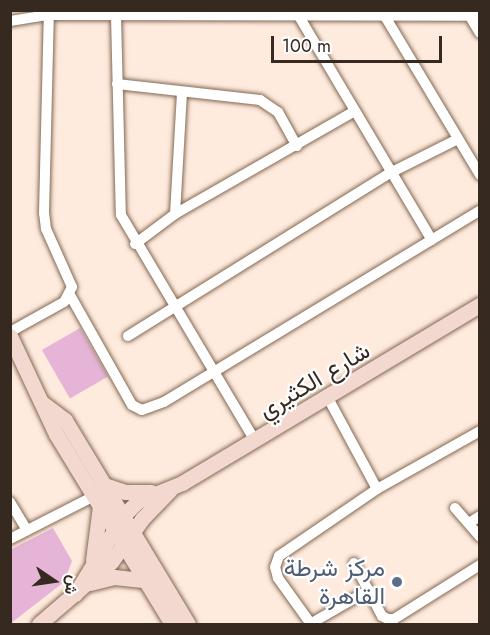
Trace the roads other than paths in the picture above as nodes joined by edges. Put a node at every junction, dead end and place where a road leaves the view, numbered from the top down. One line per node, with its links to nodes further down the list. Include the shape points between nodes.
1 (456, 13): 2 (street); 5 (street)
2 (386, 14): 6 (street); 12 (street)
3 (49, 15): 4 (street); 7 (street); 20 (street, via 44,213 46,229 72,287)
4 (116, 16): 6 (street); 9 (street)
5 (474, 16): 8 (street)
6 (300, 18): 11 (street)
7 (10, 21)
8 (480, 33)
9 (117, 84): 10 (street); 19 (street, via 118,194 121,215)
10 (182, 93): 13 (street, via 261,100 278,112); 17 (street)
11 (353, 112): 13 (street); 14 (street)
12 (458, 139): 14 (street); 15 (street)
13 (297, 146): 17 (street)
14 (390, 173): 18 (street); 22 (street)
15 (480, 175)
16 (480, 211): 18 (street)
17 (175, 214): 19 (street)
18 (432, 240): 26 (street)
19 (135, 243): 22 (street)
20 (70, 295): 23 (street); 26 (street, via 101,355 136,409 164,402)
21 (480, 305): 27 (main road, شارع الكثيري)
22 (174, 309): 24 (street); 26 (street)
23 (10, 334): 25 (main road)
24 (128, 336)
25 (16, 363): 33 (main road, via 41,402 65,420)
26 (212, 373): 29 (street)
27 (328, 398): 29 (main road, شارع الكثيري); 30 (street)
28 (480, 431): 30 (street)
29 (255, 441): 31 (main road, شارع الكثيري)
30 (378, 489): 52 (street, via 279,556 275,567 278,578)
31 (170, 490): 32 (main road, شارع الكثيري); 40 (main road, شارع الكثيري)
32 (154, 492): 33 (main road); 36 (main road, شارع الكثيري)
33 (99, 496): 36 (main road); 39 (street); 42 (main road); 47 (main road)
34 (10, 502): 39 (street)
35 (455, 508): 38 (street)
36 (123, 516): 40 (main road); 42 (main road, شارع الكثيري)
37 (480, 516): 38 (street)
38 (469, 523): 41 (street)
39 (27, 530): 43 (street)
40 (133, 531): 42 (main road, شارع الكثيري); 51 (main road)
41 (480, 537)
42 (119, 538): 46 (main road); 47 (main road, شارع الكثيري)
43 (10, 539)
44 (354, 563): 48 (street)
45 (480, 565): 48 (street, via 394,619 382,616)
46 (145, 580): 47 (main road, via 114,577); 50 (main road)
47 (84, 583): 49 (main road, شارع الكثيري)
48 (369, 591): 52 (street)
49 (46, 622)
50 (172, 624)
51 (188, 624)
52 (311, 624)

